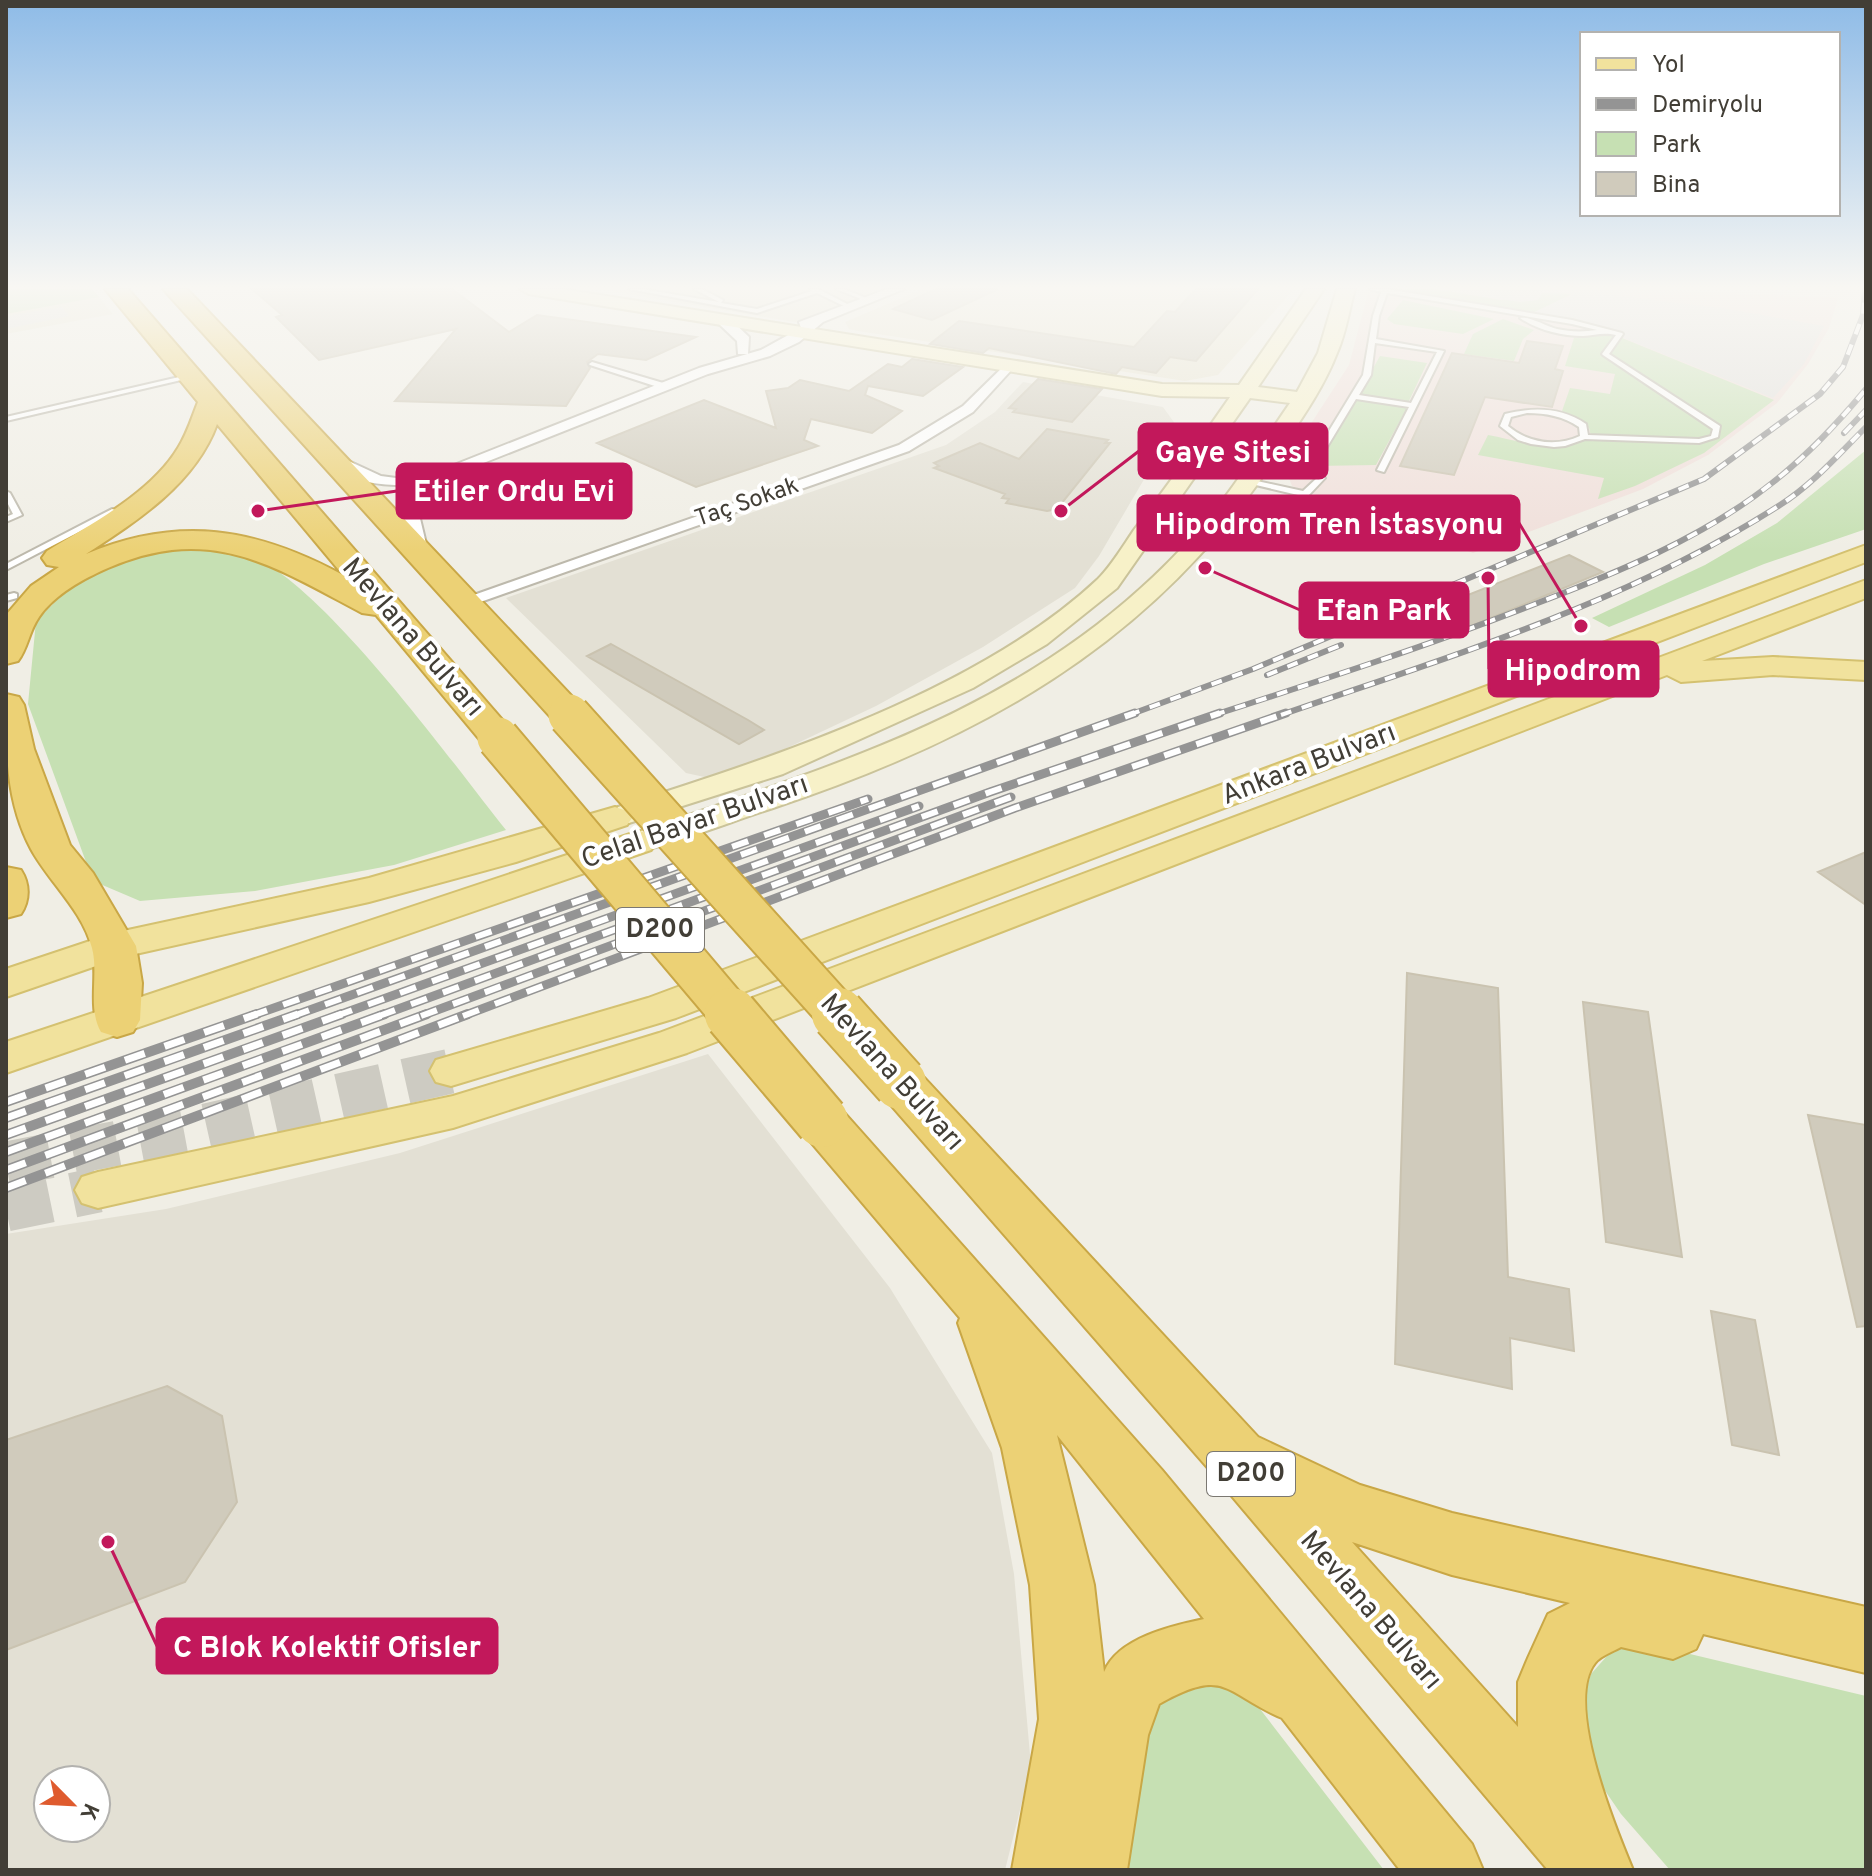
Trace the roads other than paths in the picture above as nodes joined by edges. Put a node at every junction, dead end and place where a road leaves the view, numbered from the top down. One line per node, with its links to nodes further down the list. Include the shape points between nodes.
1 (192, 376): 18 (highway, Mevlana Bulvarı / D200)
2 (190, 377): 20 (lane)
3 (255, 377): 23 (highway, Mevlana Bulvarı / D200)
4 (633, 377): 13 (lane)
5 (691, 377): 13 (street)
6 (998, 377): 35 (street, Taç Sokak, via 968,409 904,448)
7 (1076, 377): 14 (main road)
8 (1252, 377): 15 (main road)
9 (1315, 377): 17 (main road)
10 (1366, 377): 16 (lane)
11 (1428, 377): 19 (lane)
12 (1640, 377): 22 (lane, via 1714,424 1717,434 1699,441)
13 (667, 387): 25 (street)
14 (1162, 390): 15 (main road); 21 (main road)
15 (1242, 391): 17 (main road); 21 (main road)
16 (1354, 396): 19 (lane); 28 (lane, via 1311,467 1321,478)
17 (1303, 399): 21 (main road)
18 (212, 401): 34 (highway, via 186,458 98,533); 36 (highway, Mevlana Bulvarı / D200)
19 (1413, 406): 24 (lane)
20 (6, 419)
21 (1254, 424): 26 (main road, Celal Bayar Bulvarı); 41 (main road, Celal Bayar Bulvarı, via 1108,583 1038,638 963,682 868,727)
22 (1584, 437): 22 (lane, via 1583,426 1553,413 1527,411 1504,420 1516,436 1541,443)
23 (329, 457): 25 (street, via 377,480 396,483); 31 (highway, Mevlana Bulvarı / D200)
24 (1381, 470)
25 (453, 471): 31 (street, via 424,488 409,506)
26 (1246, 480): 28 (lane); 32 (main road, Celal Bayar Bulvarı)
27 (6, 493): 29 (lane, via 18,515)
28 (1305, 494): 32 (lane)
29 (6, 520)
30 (1866, 553): 46 (main road, Ankara Bulvarı)
31 (420, 556): 35 (highway, Mevlana Bulvarı / D200)
32 (1187, 556): 41 (main road, Celal Bayar Bulvarı, via 1080,652 1003,700 910,747)
33 (1866, 588): 39 (main road, Ankara Bulvarı)
34 (8, 592)
35 (463, 602): 52 (highway, Mevlana Bulvarı / D200, bridge)
36 (397, 618): 37 (highway, via 256,548 211,539 156,542 65,576 27,610); 51 (highway, Mevlana Bulvarı / D200, bridge, via 822,1121)
37 (6, 654)
38 (1866, 671): 39 (main road, via 1806,665 1723,667)
39 (1615, 682): 46 (main road, Ankara Bulvarı)
40 (6, 705): 44 (highway, via 15,749 51,848)
41 (627, 830): 44 (main road, Celal Bayar Bulvarı); 47 (main road, Celal Bayar Bulvarı)
42 (6, 880): 43 (highway)
43 (6, 904)
44 (114, 946): 45 (main road, Celal Bayar Bulvarı); 47 (highway)
45 (6, 983)
46 (765, 988): 49 (main road, via 662,1008); 50 (main road, via 673,1043 513,1096)
47 (117, 1020): 48 (main road, Celal Bayar Bulvarı)
48 (6, 1058)
49 (451, 1071)
50 (98, 1190)
51 (974, 1291): 55 (highway, Mevlana Bulvarı / D200); 57 (highway, via 1032,1448 1062,1585 1074,1719)
52 (1235, 1455): 53 (highway, via 1349,1511 1452,1544); 56 (highway, Mevlana Bulvarı / D200)
53 (1866, 1640)
54 (1866, 1669): 56 (highway, via 1617,1613 1572,1638 1552,1682 1553,1744)
55 (1320, 1708): 58 (highway, via 1248,1658 1210,1651 1174,1659 1134,1681 1113,1735); 59 (highway, Mevlana Bulvarı / D200)
56 (1595, 1869)
57 (1049, 1870)
58 (1090, 1870)
59 (1446, 1870)

